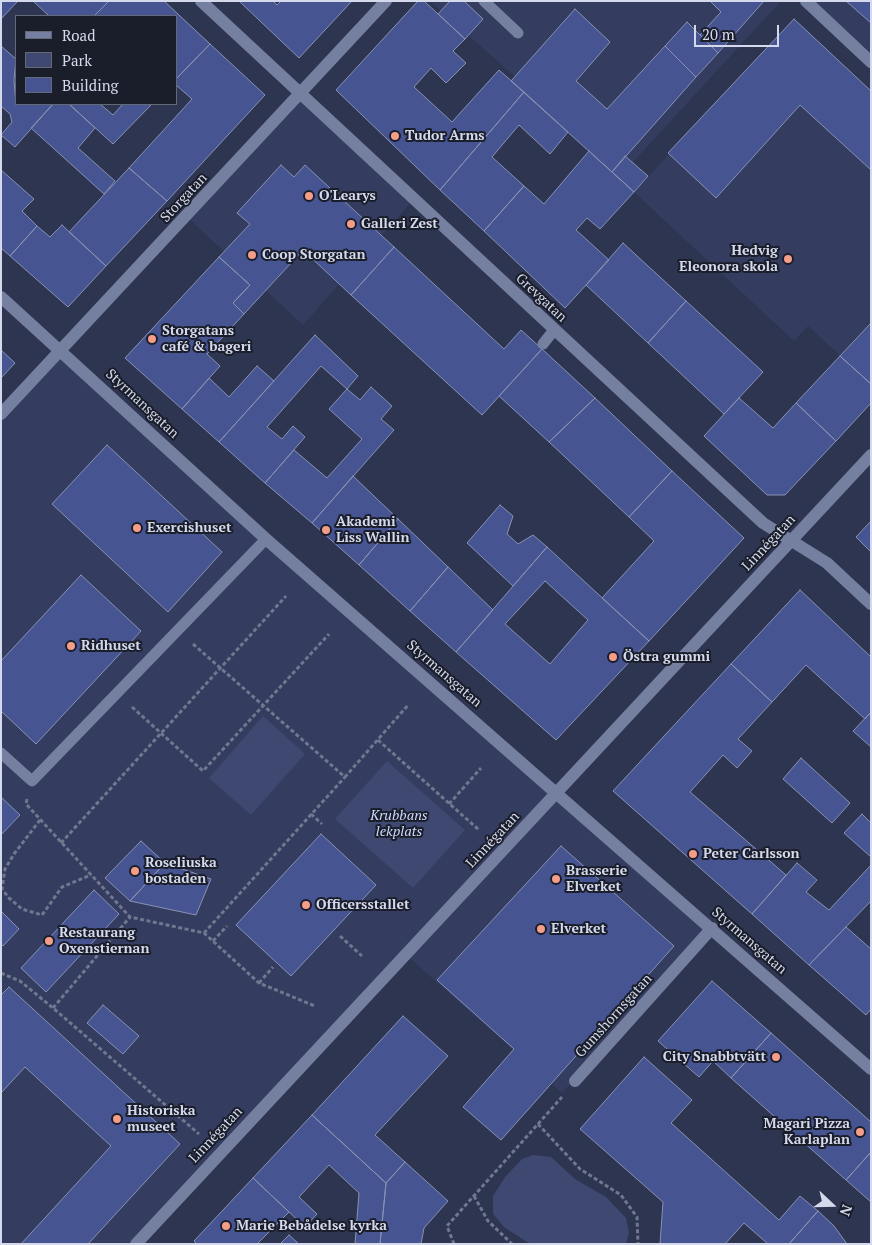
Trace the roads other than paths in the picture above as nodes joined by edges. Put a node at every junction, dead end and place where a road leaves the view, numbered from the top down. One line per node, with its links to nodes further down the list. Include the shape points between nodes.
1 (201, 1): 7 (street, Grevgatan)
2 (386, 1): 7 (street, Storgatan)
3 (484, 1): 5 (lane)
4 (806, 1): 6 (street)
5 (518, 33)
6 (871, 62)
7 (301, 94): 9 (street, Grevgatan); 11 (street, Storgatan)
8 (1, 297): 11 (street, Styrmansgatan)
9 (554, 330): 10 (lane); 15 (street, Grevgatan, via 763,522)
10 (542, 344)
11 (61, 351): 12 (street, Storgatan); 14 (street, Styrmansgatan)
12 (1, 414)
13 (871, 455): 15 (street, Linnégatan)
14 (266, 538): 17 (lane, via 32,781); 18 (street, Styrmansgatan)
15 (791, 541): 16 (street, Grevgatan, via 827,563); 18 (street, Linnégatan)
16 (871, 604)
17 (1, 754)
18 (556, 794): 19 (street, Styrmansgatan); 22 (street, Linnégatan)
19 (712, 928): 20 (street, Styrmansgatan); 21 (street, Gumshornsgatan)
20 (871, 1069)
21 (575, 1081)
22 (136, 1244)

